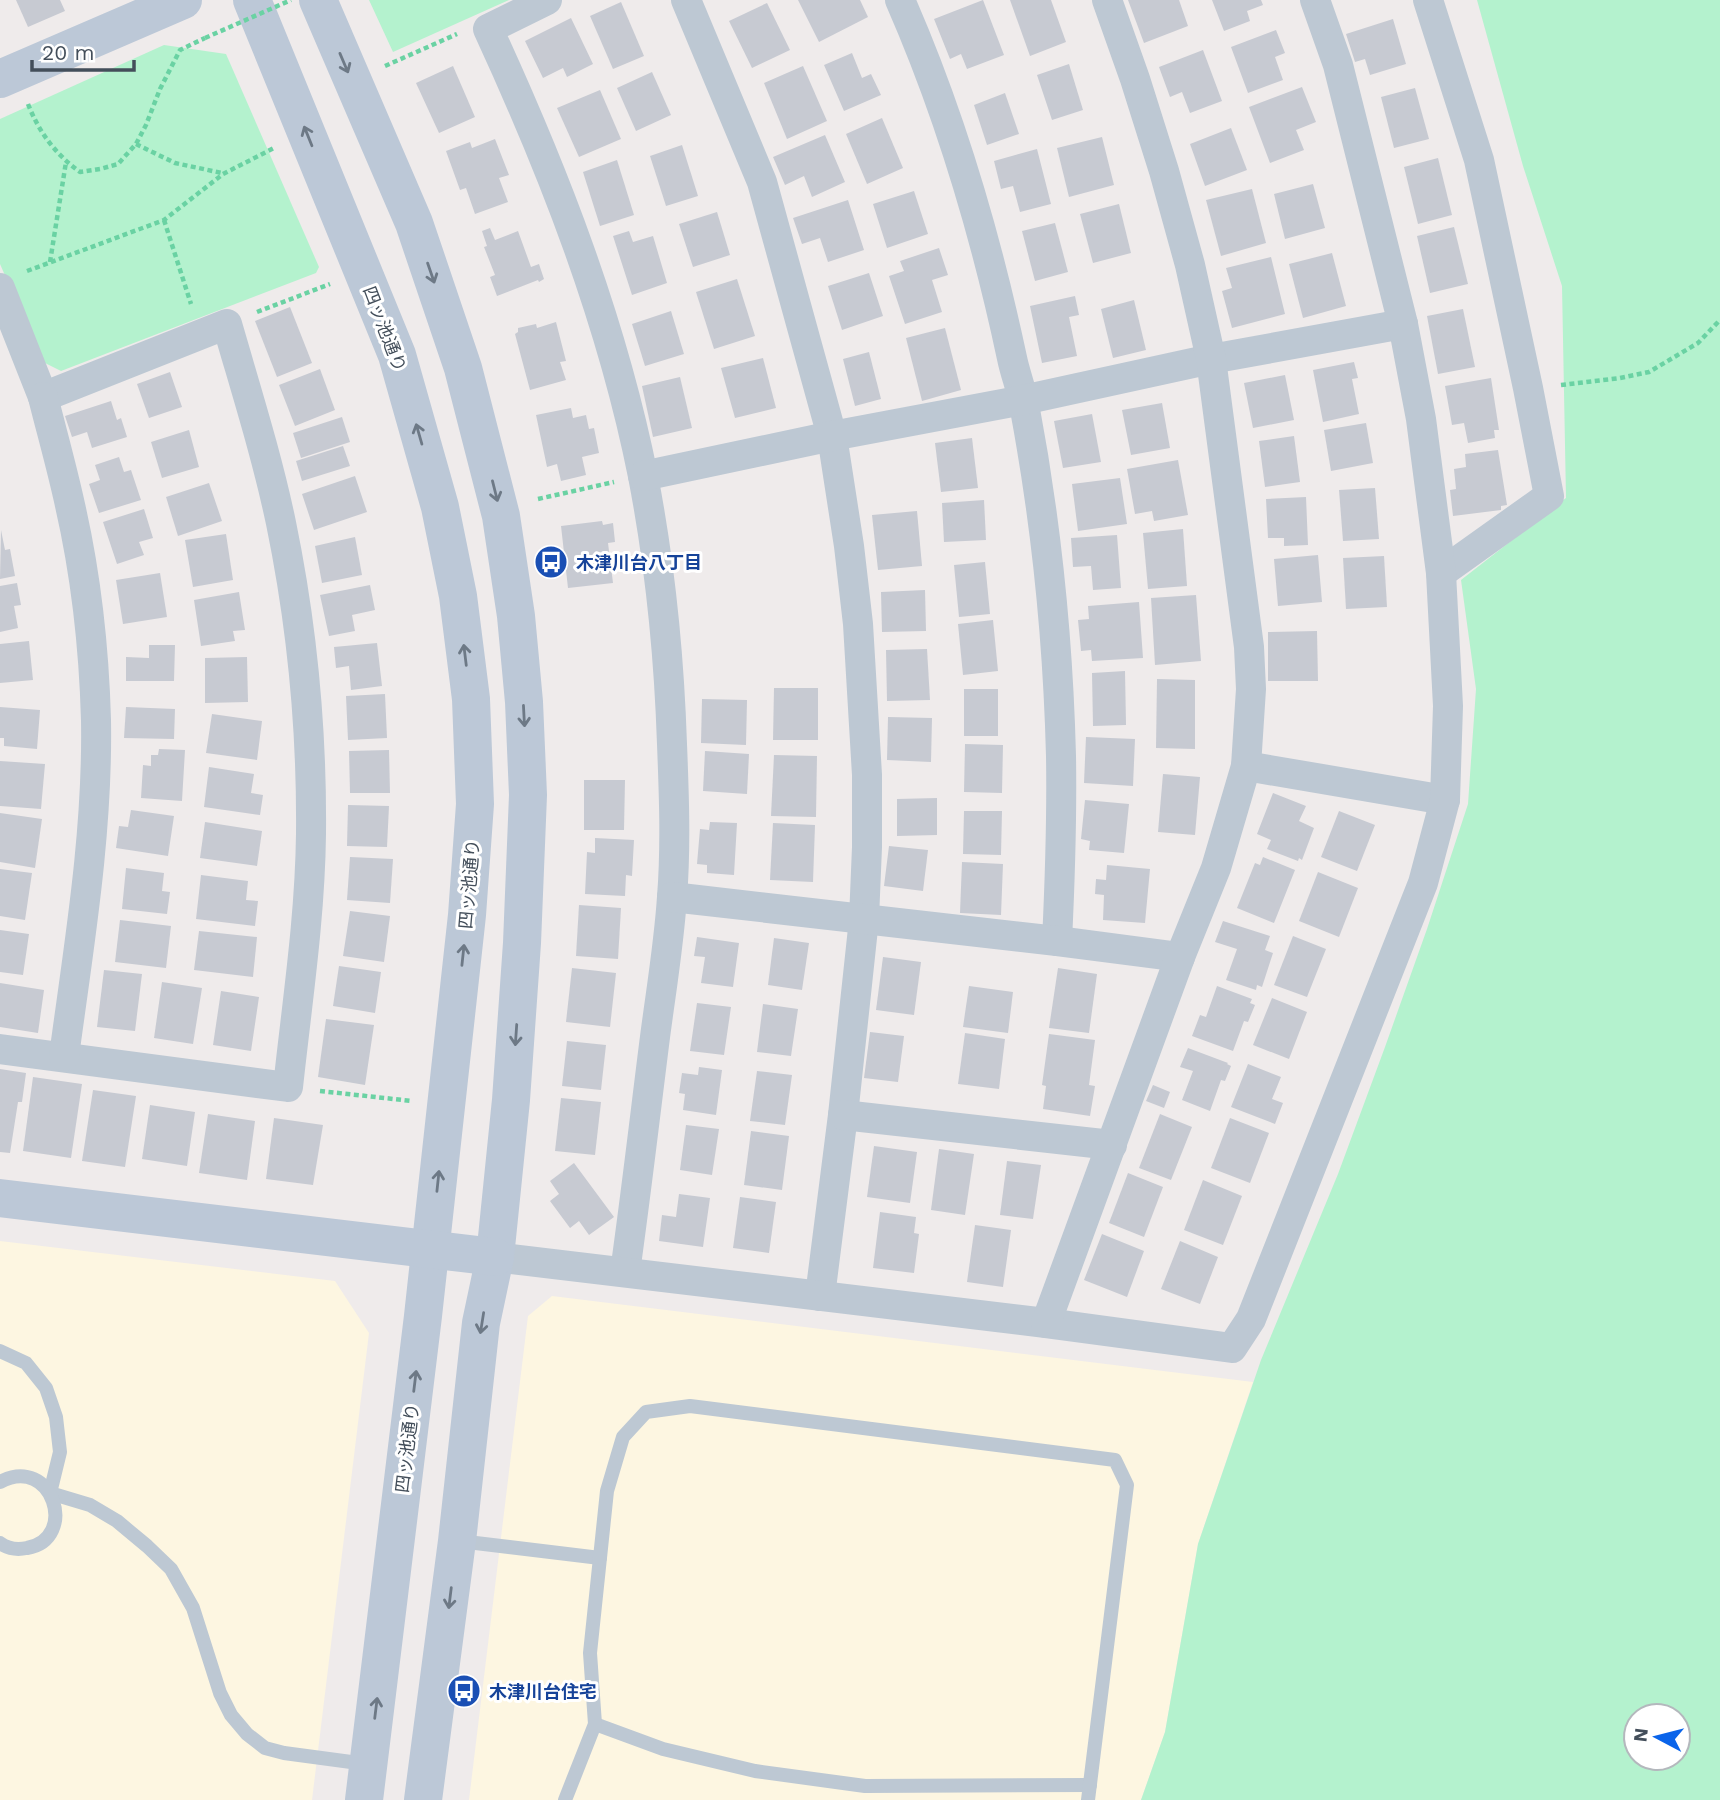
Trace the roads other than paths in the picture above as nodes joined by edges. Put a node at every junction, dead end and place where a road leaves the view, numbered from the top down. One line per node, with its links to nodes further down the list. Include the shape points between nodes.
1 (183, 0): 10 (main road)
2 (252, 0): 30 (main road, 四ッ池通り, one-way to 2, via 475,804 471,699 458,596 440,507 397,355)
3 (318, 0): 31 (main road, one-way to 31, via 414,223 463,368 501,516 516,616 528,795 511,1100)
4 (547, 0): 17 (street, via 488,29 538,140 580,253 605,327)
5 (686, 0): 16 (street, via 762,182)
6 (900, 0): 15 (street, via 964,173)
7 (1107, 0): 13 (street, via 1164,171)
8 (1315, 0): 12 (street, via 1338,65)
9 (1428, 0): 18 (street, via 1479,160 1549,496)
10 (14, 91)
11 (0, 288): 14 (street)
12 (1403, 324): 13 (street); 18 (street, via 1422,419)
13 (1211, 359): 15 (street); 19 (street, via 1249,647)
14 (43, 397): 26 (street, via 83,577 96,719 91,846); 26 (street, via 214,329 263,448 281,523 295,599 310,755 307,915 288,1087)
15 (1023, 400): 16 (street); 23 (street, via 1049,573 1056,661 1061,754)
16 (832, 436): 17 (street); 22 (street, via 863,690 867,775)
17 (643, 476): 21 (street, via 671,701)
18 (1441, 573): 20 (street, via 1448,706)
19 (1246, 766): 20 (street); 24 (street, via 1216,868)
20 (1445, 800): 34 (street, via 1423,883 1251,1319 1232,1348)
21 (673, 897): 22 (street); 32 (street)
22 (864, 919): 23 (street); 27 (street)
23 (1057, 941): 24 (street)
24 (1180, 957): 28 (street)
25 (0, 1049): 26 (street)
26 (64, 1056)
27 (843, 1115): 28 (street); 33 (street)
28 (1112, 1145): 34 (street)
29 (0, 1198): 30 (main road)
30 (431, 1249): 31 (main road); 42 (main road, 四ッ池通り, one-way to 30)
31 (495, 1256): 32 (street); 38 (main road, one-way to 38, via 481,1324)
32 (625, 1272): 33 (street)
33 (821, 1296): 34 (street)
34 (1046, 1323)
35 (0, 1351): 37 (lane, via 26,1363 46,1388 56,1417 60,1452)
36 (0, 1482): 37 (lane, via 29,1477)
37 (50, 1493): 39 (lane, via 55,1519 42,1542 17,1550); 42 (lane, via 90,1505 117,1521 171,1569 193,1608 220,1693 247,1734 265,1748)
38 (457, 1541): 40 (lane); 44 (main road, one-way to 44)
39 (0, 1543)
40 (600, 1558): 41 (lane, via 590,1653); 43 (lane, via 607,1491 623,1437 646,1412 690,1406 1115,1460 1127,1485)
41 (595, 1724): 43 (lane, via 663,1749 755,1771 865,1786); 45 (lane)
42 (367, 1782)
43 (1089, 1793)
44 (423, 1800)
45 (565, 1800)

